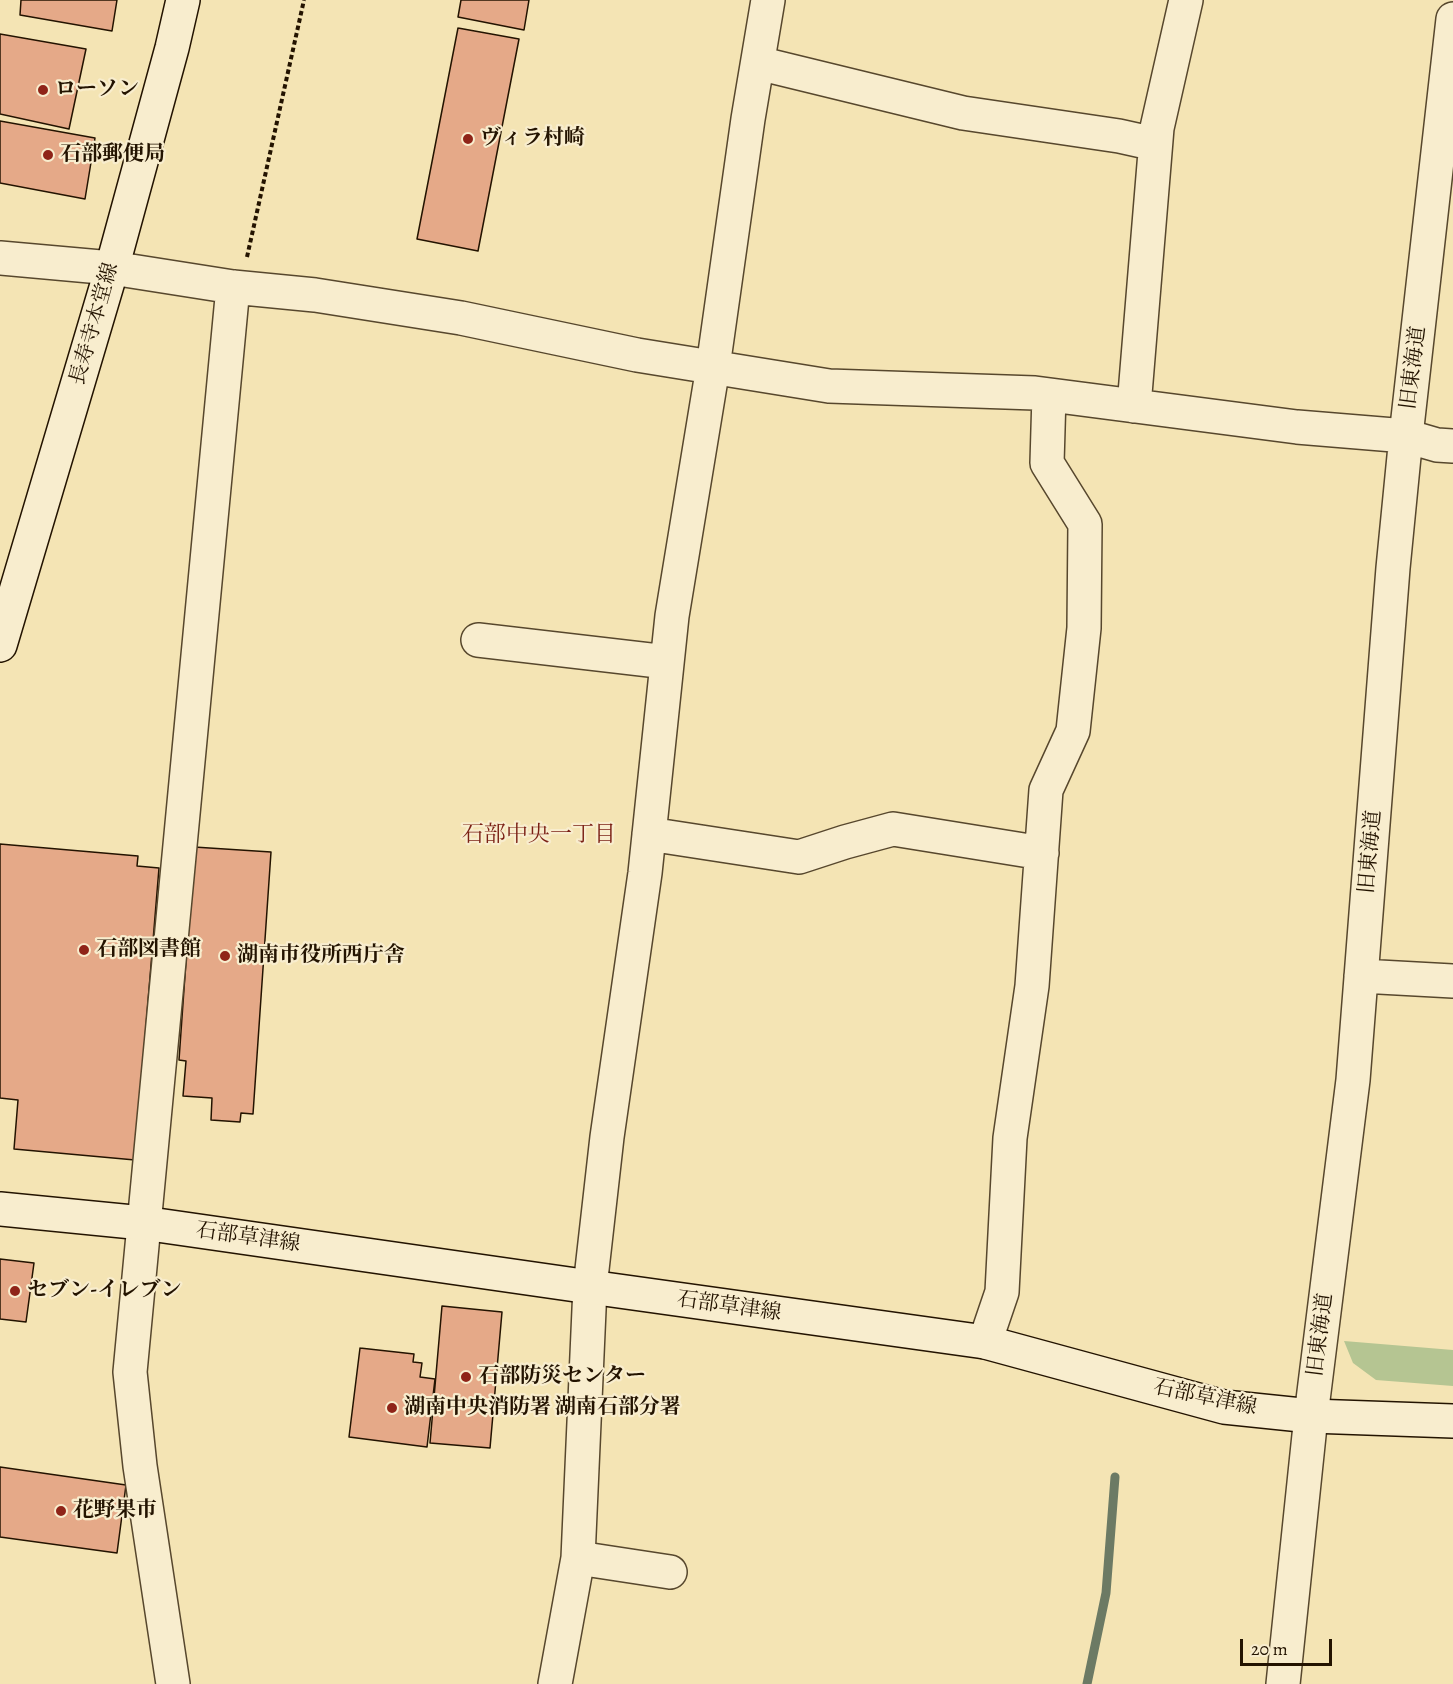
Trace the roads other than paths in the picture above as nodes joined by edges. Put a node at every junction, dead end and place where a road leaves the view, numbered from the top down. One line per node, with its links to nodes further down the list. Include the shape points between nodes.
1 (183, 0): 9 (street, 長寿寺本堂線)
2 (768, 0): 5 (street)
3 (1186, 0): 6 (street)
4 (1453, 19): 7 (street, 旧東海道)
5 (758, 63): 6 (street, via 963,113); 11 (street)
6 (1155, 144): 13 (street)
7 (1445, 170): 14 (street, 旧東海道)
8 (0, 258): 9 (street)
9 (112, 268): 10 (street); 17 (street, 長寿寺本堂線)
10 (233, 287): 11 (street, via 315,295 460,318); 24 (street)
11 (713, 367): 12 (street, via 829,386); 18 (street)
12 (1049, 395): 13 (street); 20 (street, via 1047,463 1085,524 1084,628 1073,731 1046,790)
13 (1134, 406): 14 (street, via 1297,428)
14 (1406, 436): 15 (street); 21 (street, 旧東海道)
15 (1453, 446)
16 (478, 639): 18 (street)
17 (0, 645)
18 (667, 662): 19 (street)
19 (649, 834): 20 (street, via 799,857 893,829); 25 (street)
20 (1042, 853): 26 (street, via 1032,986 1010,1138 1002,1292)
21 (1361, 976): 22 (street); 27 (street, 旧東海道, via 1353,1080)
22 (1453, 981)
23 (0, 1209): 24 (street, 石部草津線)
24 (143, 1223): 25 (street, 石部草津線); 31 (street, via 130,1372)
25 (590, 1287): 26 (street, 石部草津線); 29 (street)
26 (985, 1342): 27 (street, 石部草津線, via 1224,1407)
27 (1311, 1416): 28 (street, 石部草津線); 33 (street, 旧東海道)
28 (1453, 1421)
29 (578, 1557): 30 (street); 32 (street)
30 (670, 1572)
31 (173, 1684)
32 (555, 1684)
33 (1283, 1684)

